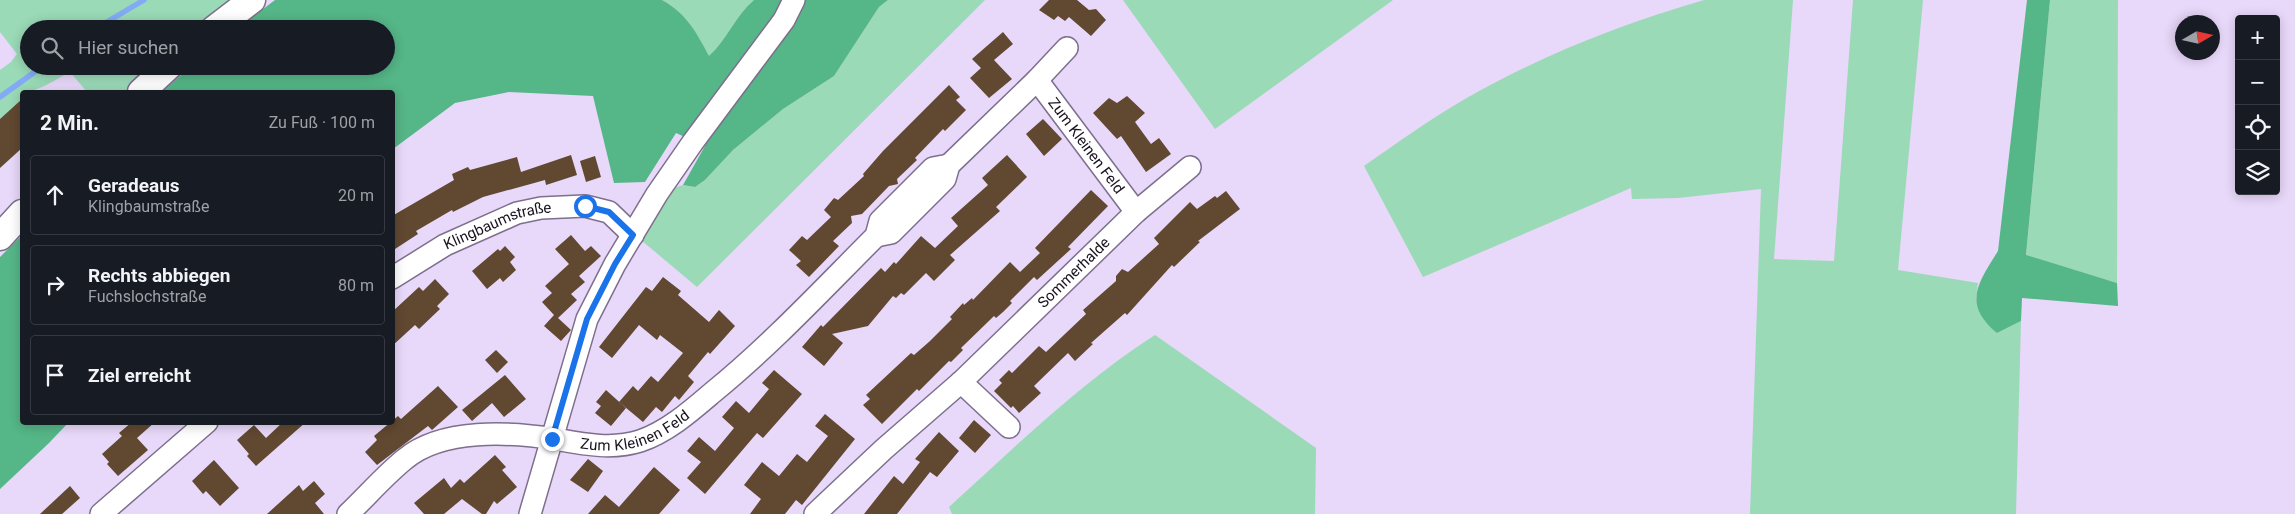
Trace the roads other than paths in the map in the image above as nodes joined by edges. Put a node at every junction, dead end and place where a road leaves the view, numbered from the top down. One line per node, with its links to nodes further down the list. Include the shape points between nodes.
1 (252, 0): 3 (street)
2 (794, 0): 11 (street, via 771,38 657,194)
3 (226, 20)
4 (1067, 48): 6 (street, Zum Kleinen Feld)
5 (159, 75): 7 (street)
6 (1038, 80): 9 (street, Zum Kleinen Feld); 17 (street, Zum Kleinen Feld, via 949,165 932,168 880,221 876,236 765,348 687,414 641,441 612,447)
7 (143, 90)
8 (1190, 167): 9 (street, Sommerhalde)
9 (1136, 212): 14 (street, Sommerhalde)
10 (20, 215): 12 (street)
11 (633, 235): 13 (street, Klingbaumstraße, via 609,212 585,206 541,208 517,213 445,244); 17 (street, via 587,319)
12 (0, 237)
13 (395, 276)
14 (961, 382): 16 (street); 21 (street, Sommerhalde)
15 (204, 425): 18 (street)
16 (1009, 427)
17 (552, 439): 19 (street, Zum Kleinen Feld, via 504,434 435,442 406,458); 20 (street)
18 (101, 514)
19 (348, 514)
20 (530, 514)
21 (815, 514)

